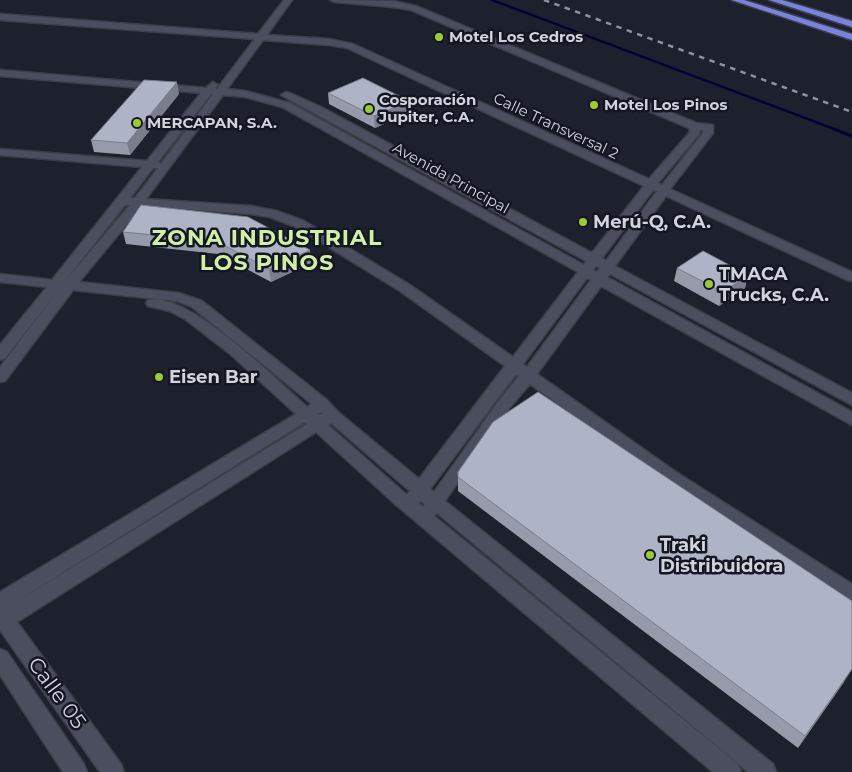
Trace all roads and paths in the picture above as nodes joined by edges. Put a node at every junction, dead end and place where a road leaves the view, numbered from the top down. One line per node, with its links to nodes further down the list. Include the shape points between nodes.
1 (281, 0): 11 (street)
2 (288, 0): 11 (street)
3 (334, 0): 4 (street)
4 (352, 0): 8 (street)
5 (389, 0): 8 (street)
6 (736, 0): 12 (highway)
7 (773, 0): 10 (highway)
8 (419, 8): 17 (street)
9 (0, 17): 11 (street, Calle Transversal 2)
10 (852, 24)
11 (256, 37): 15 (street); 23 (street, Calle Transversal 2, via 329,42 356,48)
12 (852, 37)
13 (0, 66): 15 (street, Avenida Principal)
14 (0, 73): 15 (street, Avenida Principal)
15 (217, 88): 16 (street, Avenida Principal, via 273,100); 16 (street, Avenida Principal, via 257,88); 21 (street); 22 (street)
16 (290, 100): 26 (street, Avenida Principal)
17 (656, 105): 18 (street); 19 (street, via 701,120)
18 (694, 126): 19 (street); 23 (street, via 695,132)
19 (709, 127): 23 (street, via 708,134)
20 (0, 152): 21 (street)
21 (149, 165): 22 (street); 24 (street)
22 (165, 166): 25 (street)
23 (656, 189): 26 (street); 27 (street); 28 (street, Calle Transversal 2)
24 (120, 201): 25 (street); 31 (street)
25 (137, 204): 31 (street); 34 (street, via 250,210 300,224 404,288)
26 (589, 266): 27 (street, Avenida Principal); 34 (street)
27 (603, 273): 35 (street); 37 (street, Avenida Principal); 39 (street, Avenida Principal)
28 (852, 277)
29 (0, 278): 31 (street)
30 (0, 289): 31 (street)
31 (58, 290): 32 (street); 33 (street); 38 (street, via 145,302 180,303 190,316)
32 (2, 353): 33 (street)
33 (19, 353): 36 (street)
34 (514, 366): 35 (street); 40 (street)
35 (529, 375): 41 (street, via 506,402); 44 (street, via 670,476)
36 (0, 377)
37 (852, 400)
38 (320, 414): 40 (street); 42 (street); 45 (street)
39 (852, 419)
40 (420, 490): 41 (street); 42 (street)
41 (435, 503): 43 (street); 50 (street)
42 (408, 506): 43 (street)
43 (424, 518): 49 (street)
44 (852, 594)
45 (1, 614): 48 (street, Calle 05)
46 (0, 658): 47 (street, Calle 05)
47 (76, 772)
48 (113, 772)
49 (730, 772)
50 (765, 772)

